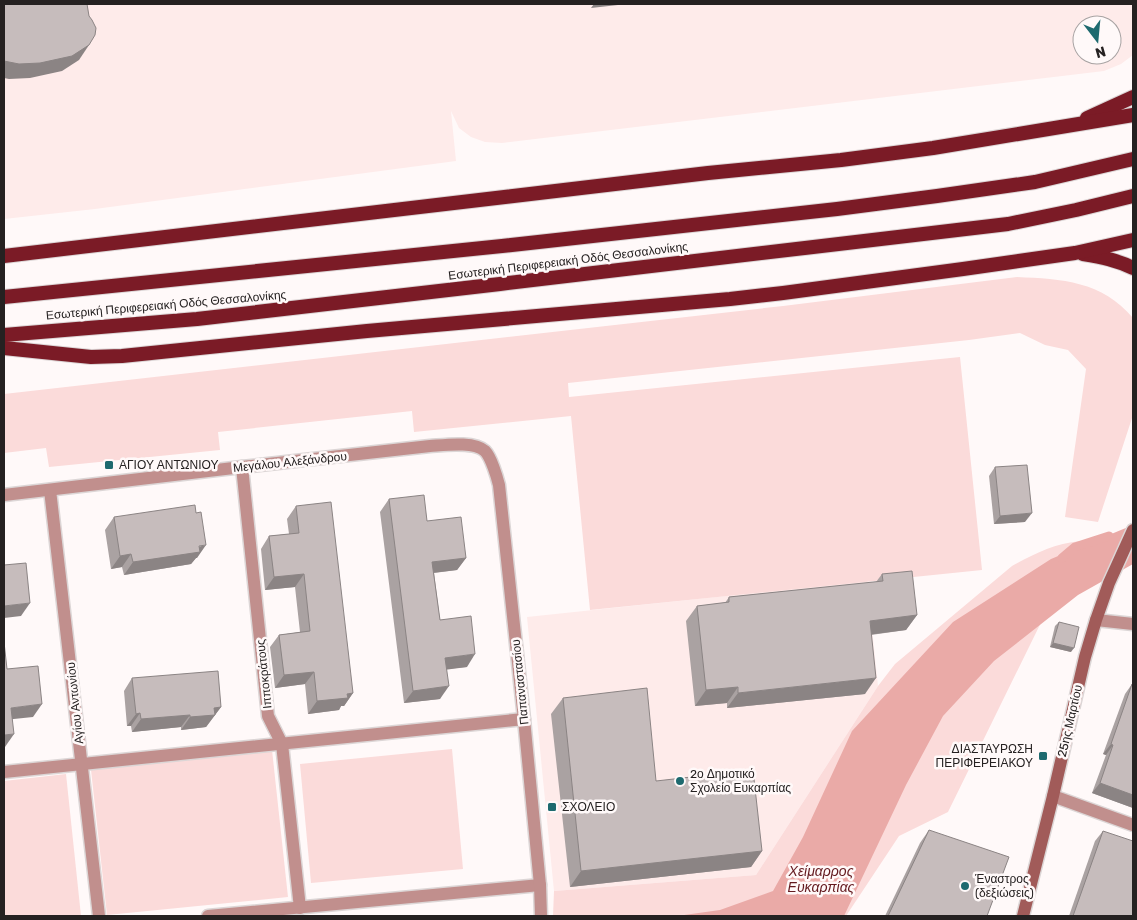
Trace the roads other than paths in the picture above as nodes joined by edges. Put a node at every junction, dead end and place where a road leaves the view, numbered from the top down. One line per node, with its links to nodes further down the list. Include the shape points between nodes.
1 (1133, 97): 3 (highway)
2 (1133, 115): 3 (highway)
3 (1073, 125): 8 (highway, via 841,160)
4 (1133, 159): 10 (highway, Εσωτερική Περιφερειακή Οδός Θεσσαλονίκης, via 1035,182 837,209)
5 (1133, 196): 11 (highway, Εσωτερική Περιφερειακή Οδός Θεσσαλονίκης, via 1008,224 197,319)
6 (1133, 240): 7 (highway)
7 (1075, 253): 9 (highway, via 1121,262); 12 (highway, via 774,294 122,356 91,357)
8 (4, 256)
9 (1133, 268)
10 (4, 297)
11 (4, 335)
12 (4, 348)
13 (486, 451): 14 (street, Μεγάλου Αλεξάνδρου, via 472,445 454,444); 20 (street, Παπαναστασίου, via 499,485)
14 (242, 467): 15 (street, Μεγάλου Αλεξάνδρου); 21 (street, Ιπποκράτους, via 268,716)
15 (50, 490): 16 (street, Μεγάλου Αλεξάνδρου); 22 (street, Αγίου Αντωνίου)
16 (4, 495)
17 (1133, 530): 18 (main road, 25ης Μαρτίου)
18 (1096, 620): 19 (street); 24 (main road, 25ης Μαρτίου)
19 (1133, 624)
20 (524, 719): 21 (street); 26 (street, Παπαναστασίου)
21 (282, 744): 22 (street); 27 (street, Ιπποκράτους)
22 (82, 764): 23 (street); 28 (street, Αγίου Αντωνίου)
23 (4, 772)
24 (1053, 796): 25 (street); 31 (main road, 25ης Μαρτίου)
25 (1133, 826)
26 (540, 885): 27 (street); 30 (street, Παπαναστασίου)
27 (300, 908): 29 (street)
28 (99, 916)
29 (208, 916)
30 (541, 916)
31 (1023, 916)

